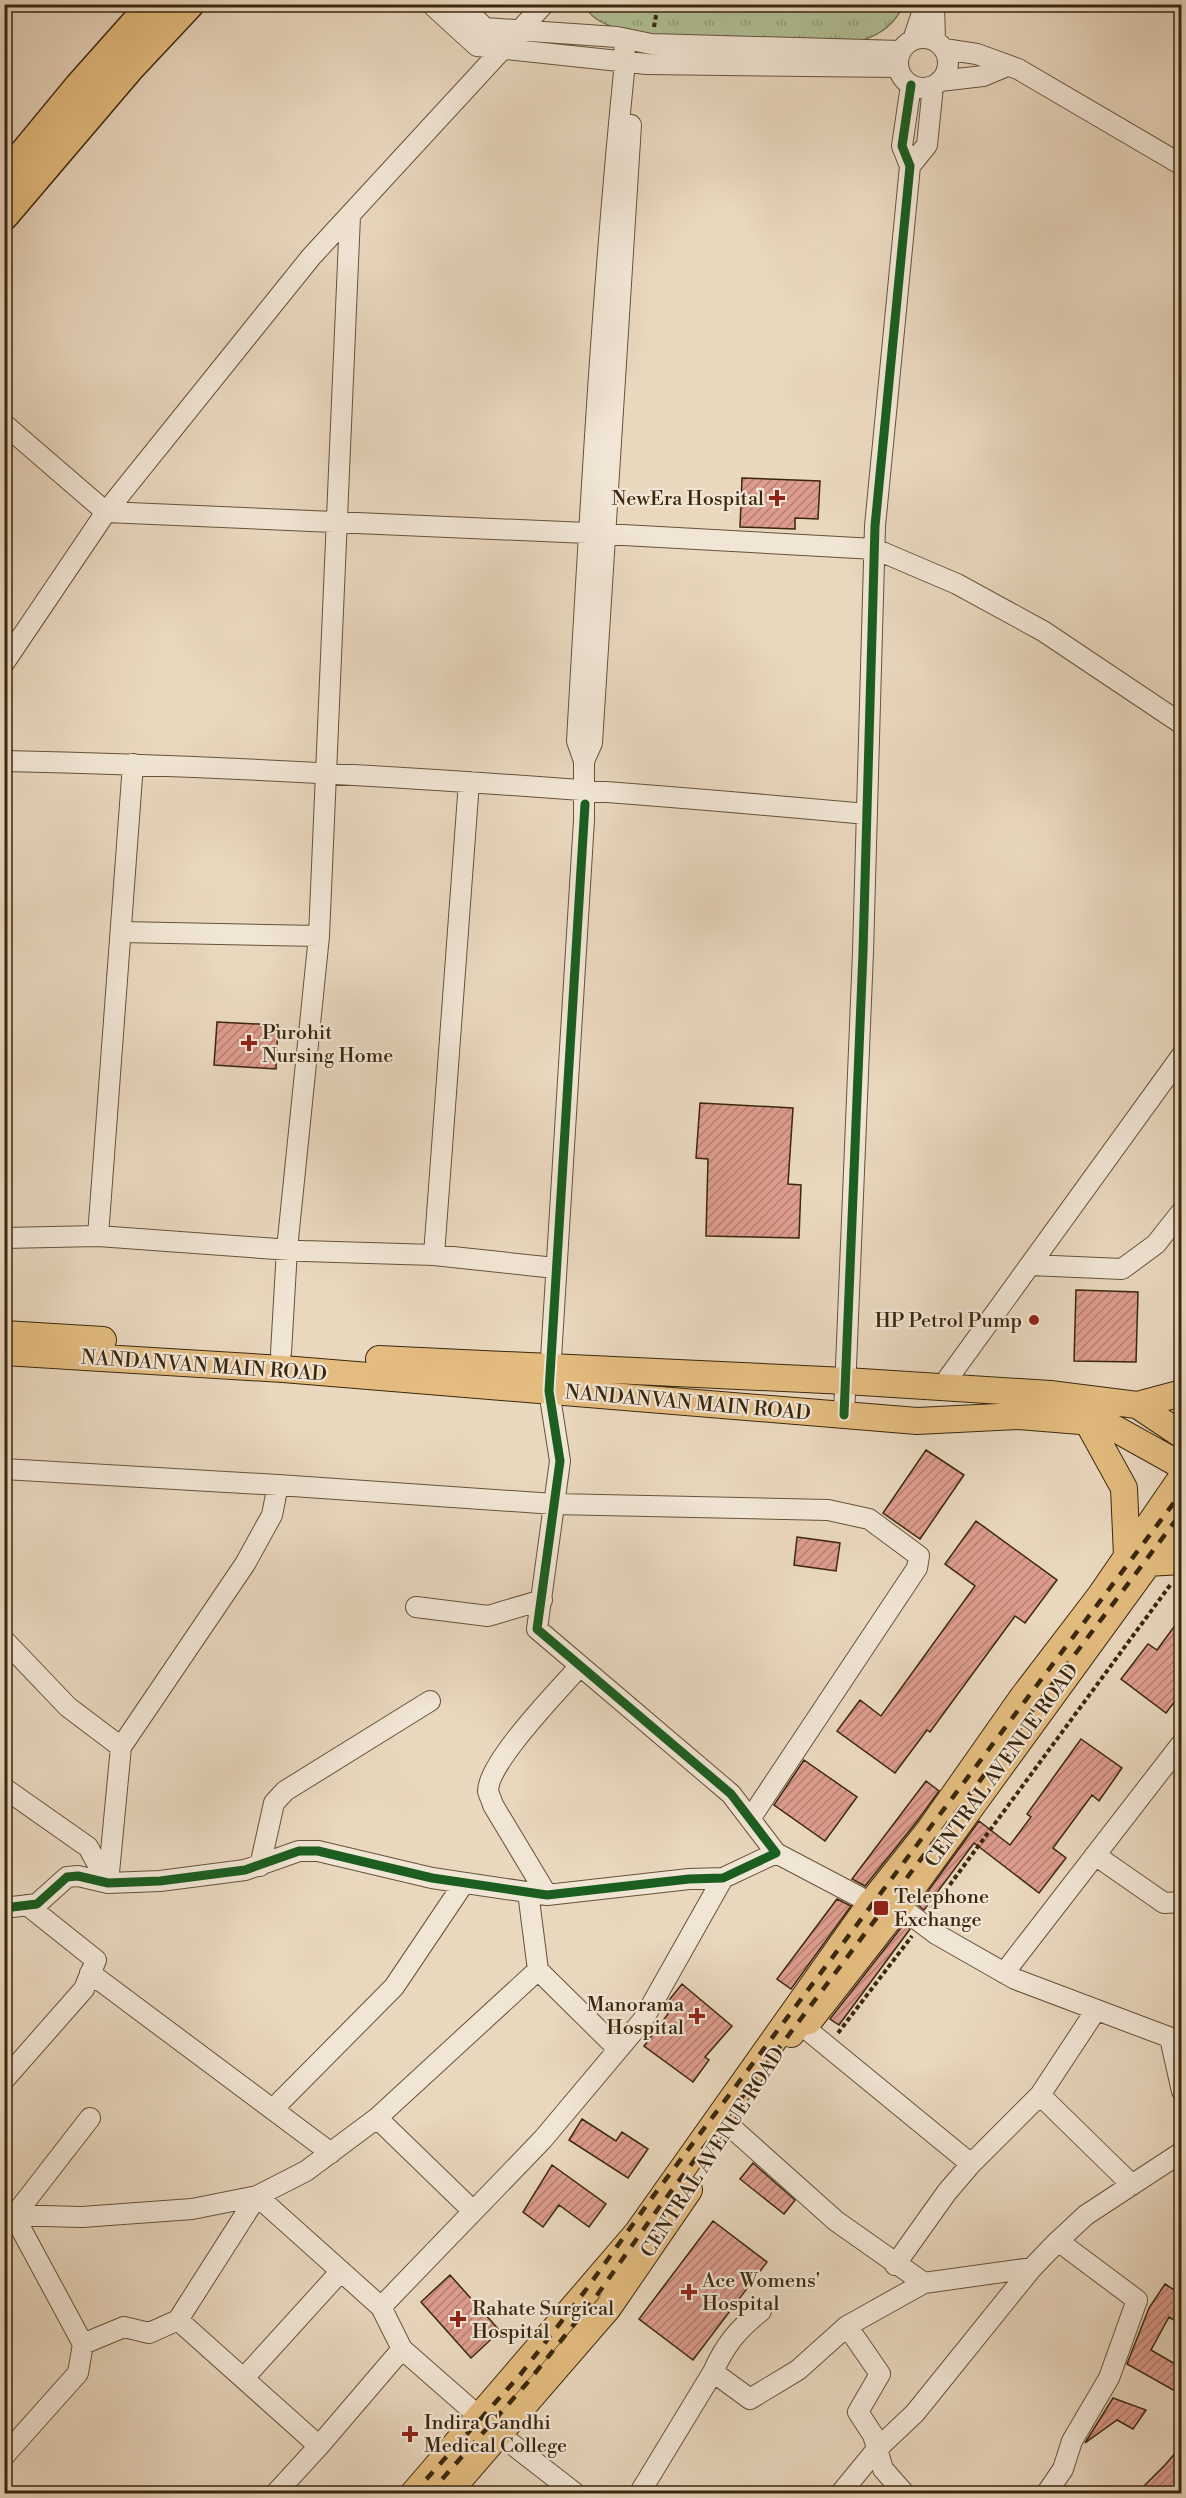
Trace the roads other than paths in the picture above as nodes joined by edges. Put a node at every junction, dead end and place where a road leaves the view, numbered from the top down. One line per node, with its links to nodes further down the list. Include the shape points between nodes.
1 (152, 4): 19 (highway)
2 (190, 4): 20 (highway)
3 (431, 4): 11 (street, via 477,46)
4 (460, 4): 8 (street, via 485,28)
5 (544, 4): 8 (street)
6 (925, 4): 12 (street)
7 (934, 4): 10 (street)
8 (520, 29): 9 (street); 11 (street)
9 (631, 40): 12 (street); 13 (street)
10 (939, 45): 12 (street, via 920,38); 14 (street); 15 (street, via 948,62 945,76)
11 (505, 49): 13 (street); 21 (street)
12 (904, 53): 13 (street); 16 (street, via 904,80)
13 (630, 62): 25 (street)
14 (1007, 66): 15 (street, via 983,76); 17 (street)
15 (937, 84): 16 (street, via 926,88); 18 (street, via 927,145)
16 (911, 85): 18 (street, via 902,146)
17 (1182, 165)
18 (910, 166): 26 (street)
19 (4, 177)
20 (4, 216)
21 (350, 216): 23 (street, via 311,257); 24 (street)
22 (4, 424): 23 (street)
23 (106, 512): 24 (street); 27 (street)
24 (337, 522): 25 (street); 31 (street)
25 (596, 533): 26 (street); 33 (street, via 592,743 584,761)
26 (874, 549): 28 (street, via 957,584 1043,631); 34 (street)
27 (4, 663)
28 (1182, 724)
29 (4, 761): 30 (street)
30 (133, 764): 31 (street); 35 (street)
31 (326, 774): 32 (street); 36 (street)
32 (469, 782): 33 (street); 42 (street)
33 (585, 796): 34 (street); 44 (street)
34 (867, 813): 49 (street)
35 (121, 932): 36 (street); 39 (street)
36 (319, 936): 41 (street)
37 (1182, 1055): 43 (street)
38 (1182, 1211): 43 (street, via 1156,1244 1122,1269)
39 (98, 1236): 40 (street); 41 (street)
40 (4, 1238)
41 (287, 1249): 42 (street); 47 (street)
42 (434, 1255): 44 (street)
43 (1030, 1265): 50 (street)
44 (555, 1268): 48 (street)
45 (4, 1334): 47 (main road)
46 (4, 1352): 48 (main road, NANDANVAN MAIN ROAD, via 283,1369)
47 (281, 1353): 48 (main road)
48 (550, 1379): 49 (main road); 53 (main road, NANDANVAN MAIN ROAD); 60 (street, via 560,1461)
49 (846, 1381): 50 (main road); 53 (street)
50 (941, 1388): 52 (main road, via 1050,1394)
51 (1182, 1393): 52 (main road)
52 (1137, 1406): 55 (main road)
53 (844, 1415): 54 (main road, NANDANVAN MAIN ROAD, via 917,1421 1019,1416)
54 (1087, 1421): 56 (main road, NANDANVAN MAIN ROAD, via 1105,1423); 62 (main road, via 1124,1488)
55 (1182, 1435)
56 (1182, 1466)
57 (4, 1469): 59 (street)
58 (1182, 1477): 62 (main road)
59 (278, 1485): 60 (street); 70 (street, via 272,1515 245,1564)
60 (554, 1504): 64 (street); 72 (street, via 828,1510 869,1520 919,1556 917,1568)
61 (1182, 1517): 62 (main road, CENTRAL AVENUE ROAD)
62 (1137, 1560): 63 (main road); 82 (main road, via 1022,1698 930,1829); 83 (main road, CENTRAL AVENUE ROAD)
63 (1178, 1570)
64 (542, 1600): 65 (street, via 488,1616); 67 (street, via 537,1629)
65 (416, 1607)
66 (4, 1640): 70 (street, via 68,1707)
67 (580, 1666): 72 (street, via 731,1794); 80 (street, via 524,1730 495,1772 488,1791)
68 (430, 1701): 75 (street, via 285,1791 274,1803)
69 (1182, 1743): 74 (street)
70 (121, 1747): 77 (street)
71 (4, 1788): 77 (street, via 88,1847)
72 (750, 1818): 73 (street)
73 (776, 1853): 76 (street); 82 (street)
74 (1095, 1855): 81 (street, via 1164,1904); 87 (street)
75 (260, 1866): 77 (street, via 214,1875); 78 (street, via 299,1851 318,1851)
76 (723, 1878): 80 (street); 91 (street, via 643,2020)
77 (108, 1883): 84 (street, via 67,1877 37,1904)
78 (465, 1883): 79 (street); 95 (street, via 394,1987)
79 (528, 1893): 80 (street); 85 (street)
80 (547, 1895)
81 (1182, 1902)
82 (871, 1903): 83 (street); 119 (main road, via 637,2232)
83 (899, 1906): 87 (street); 89 (main road, CENTRAL AVENUE ROAD)
84 (12, 1910): 86 (street, via 96,1960)
85 (538, 1970): 91 (street); 97 (street)
86 (90, 1973): 92 (street, via 84,1989); 95 (street)
87 (1004, 1973): 88 (street)
88 (1096, 2010): 90 (street); 94 (street)
89 (804, 2022): 98 (main road, CENTRAL AVENUE ROAD, via 748,2091); 101 (street)
90 (1176, 2040): 93 (street)
91 (618, 2049): 104 (street, via 543,2139)
92 (4, 2080)
93 (1182, 2091)
94 (1040, 2095): 101 (street); 102 (street)
95 (273, 2109): 100 (street)
96 (90, 2118): 105 (street)
97 (377, 2118): 100 (street); 104 (street)
98 (732, 2128): 107 (street, via 836,2221); 120 (main road, CENTRAL AVENUE ROAD, via 608,2308)
99 (1182, 2152): 102 (street)
100 (331, 2153): 103 (street, via 306,2171)
101 (971, 2164): 107 (street)
102 (1132, 2185): 106 (street, via 1086,2215)
103 (257, 2196): 105 (street, via 192,2209 82,2217); 109 (street); 113 (street)
104 (473, 2211): 111 (street)
105 (9, 2216): 115 (street)
106 (1058, 2241): 108 (street); 131 (street, via 1137,2300 1109,2378 1072,2441 1063,2469)
107 (896, 2265): 110 (street)
108 (1032, 2268): 110 (street); 122 (street, via 915,2414)
109 (341, 2271): 111 (street); 118 (street)
110 (924, 2283): 114 (street)
111 (381, 2307): 116 (street)
112 (761, 2311): 117 (street, via 739,2328)
113 (178, 2320): 115 (street, via 149,2333 124,2327); 118 (street)
114 (847, 2326): 117 (street, via 798,2370 750,2399); 122 (street, via 880,2374 858,2412)
115 (84, 2344): 123 (street, via 78,2373)
116 (402, 2349): 119 (street); 121 (street)
117 (713, 2372): 128 (street)
118 (243, 2378): 121 (street)
119 (479, 2417): 120 (street); 125 (main road)
120 (500, 2434): 126 (main road, CENTRAL AVENUE ROAD); 127 (street)
121 (319, 2446): 124 (street)
122 (877, 2449): 129 (street); 130 (street, via 883,2469)
123 (4, 2456)
124 (275, 2493)
125 (413, 2493)
126 (447, 2493)
127 (576, 2493)
128 (639, 2493)
129 (840, 2493)
130 (905, 2493)
131 (1046, 2493)

